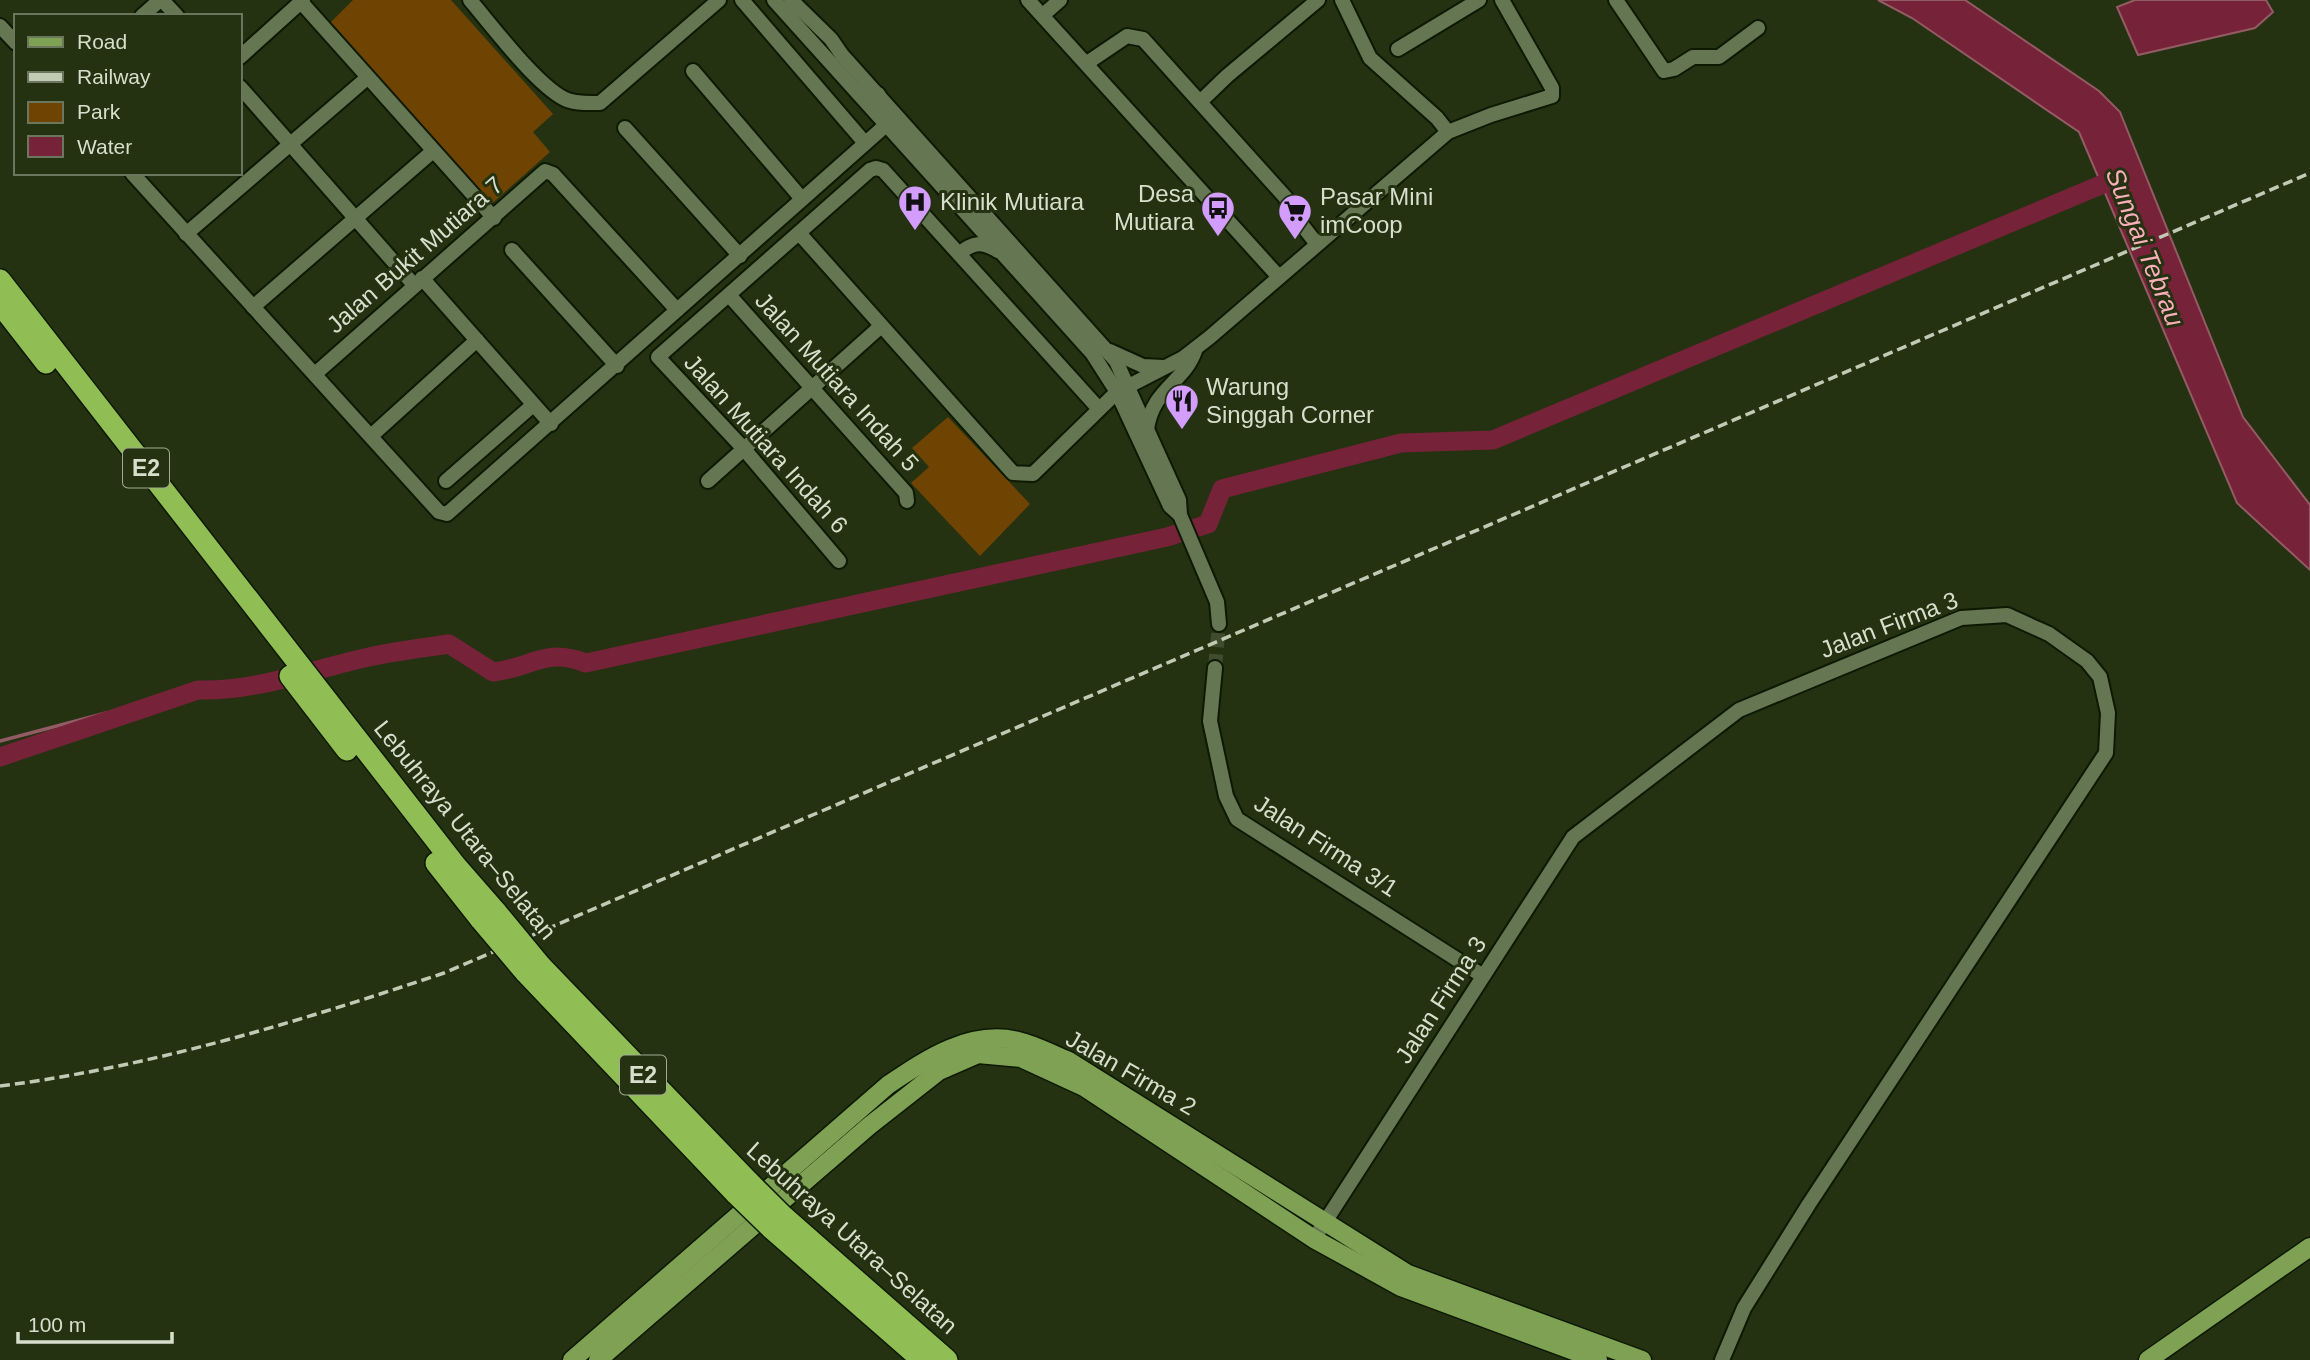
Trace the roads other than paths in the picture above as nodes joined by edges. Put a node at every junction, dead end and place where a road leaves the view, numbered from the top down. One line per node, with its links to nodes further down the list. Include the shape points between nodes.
1 (161, 0): 15 (street); 16 (street)
2 (470, 0): 3 (street, via 527,66 563,99 600,103)
3 (719, 0)
4 (742, 0): 33 (street)
5 (774, 0): 29 (street)
6 (791, 0): 27 (street)
7 (1028, 0): 17 (street)
8 (1060, 0): 17 (street)
9 (1318, 0): 28 (street)
10 (1342, 0): 31 (street, via 1370,58)
11 (1479, 0): 21 (street)
12 (1502, 0): 31 (street, via 1552,88 1552,96)
13 (1616, 0): 19 (street, via 1664,71 1697,57 1719,57)
14 (302, 1): 22 (street); 25 (street)
15 (144, 14)
16 (175, 14)
17 (1042, 15): 23 (street)
18 (0, 26): 20 (street)
19 (1758, 28)
20 (14, 41)
21 (1398, 49)
22 (242, 55)
23 (1087, 63): 28 (street, via 1134,35 1143,39); 48 (street)
24 (693, 71): 37 (street)
25 (367, 78): 34 (street); 35 (street)
26 (242, 89): 34 (street)
27 (878, 93): 29 (street, via 887,110); 32 (street)
28 (1200, 102): 43 (street, via 1286,198)
29 (886, 125): 32 (street); 33 (street); 38 (street)
30 (625, 128): 47 (street)
31 (1448, 132): 43 (street)
32 (917, 136): 58 (street)
33 (865, 143): 37 (street)
34 (291, 146): 40 (street); 42 (street)
35 (433, 151): 39 (street); 40 (street)
36 (134, 175): 42 (street)
37 (802, 199): 47 (street)
38 (966, 211): 45 (street, via 971,228); 46 (street)
39 (494, 218): 50 (street, Jalan Bukit Mutiara 7); 54 (street, Jalan Bukit Mutiara 7, via 545,171 553,174)
40 (356, 220): 50 (street); 53 (street)
41 (799, 233): 45 (street, via 876,168); 51 (street); 55 (street)
42 (186, 234): 53 (street)
43 (1316, 243): 48 (street)
44 (512, 250): 59 (street)
45 (964, 250): 46 (street, via 986,244); 65 (street)
46 (1002, 253): 63 (street)
47 (740, 256): 54 (street)
48 (1279, 278): 57 (street)
49 (0, 280): 76 (highway, Lebuhraya Utara–Selatan / E2)
50 (418, 282): 56 (street); 61 (street, Jalan Bukit Mutiara 7)
51 (729, 295): 62 (street, Jalan Mutiara Indah 5); 69 (street, Jalan Mutiara Indah 6, via 658,357)
52 (0, 304): 76 (highway, Lebuhraya Utara–Selatan / E2)
53 (253, 307): 61 (street)
54 (677, 310): 59 (street)
55 (880, 327): 62 (street); 65 (street, via 1013,473 1033,474)
56 (477, 340): 64 (street); 68 (street)
57 (1197, 347): 60 (street); 67 (street, via 1191,362 1154,401)
58 (1106, 349): 60 (street, via 1143,366); 63 (street, via 1116,361)
59 (617, 366): 66 (street)
60 (1166, 367): 63 (street)
61 (315, 373): 68 (street)
62 (811, 389): 69 (street); 72 (street, Jalan Mutiara Indah 5, via 906,493)
63 (1122, 390): 65 (street); 67 (street); 73 (street, via 1170,506)
64 (533, 405): 66 (street); 70 (street)
65 (1099, 409)
66 (551, 424): 68 (street, via 447,514 439,512)
67 (1147, 429): 73 (street, via 1179,500)
68 (371, 436)
69 (744, 449): 71 (street); 74 (street, Jalan Mutiara Indah 6)
70 (446, 481)
71 (708, 481)
72 (906, 500)
73 (1180, 515): 75 (street, via 1217,602)
74 (839, 561)
75 (1219, 624)
76 (286, 660): 79 (highway, Lebuhraya Utara–Selatan / E2, bridge, via 533,968)
77 (1215, 668): 78 (street, Jalan Firma 3/1, via 1210,721 1226,796 1237,819)
78 (1483, 976): 80 (street, Jalan Firma 3); 90 (street, Jalan Firma 3, via 1573,837 1739,710 1962,618 1984,615 2007,615 2049,634 2087,661 2100,677 2108,713 2106,753 1749,1299)
79 (777, 1222): 83 (highway, Lebuhraya Utara–Selatan / E2); 87 (highway, Lebuhraya Utara–Selatan / E2)
80 (1325, 1222): 81 (street, Jalan Firma 3); 85 (main road, Jalan Firma 2, via 1069,1061 1017,1041 979,1041 927,1059 888,1085); 89 (main road, Jalan Firma 2, via 1408,1274)
81 (1314, 1239): 86 (main road, Jalan Firma 2, via 1084,1087 1021,1058 978,1054 939,1070 869,1126); 88 (main road, Jalan Firma 2, via 1401,1287)
82 (2310, 1247): 84 (main road)
83 (915, 1356)
84 (2150, 1357)
85 (574, 1360)
86 (598, 1360)
87 (947, 1360)
88 (1598, 1360)
89 (1642, 1360)
90 (1722, 1360)

